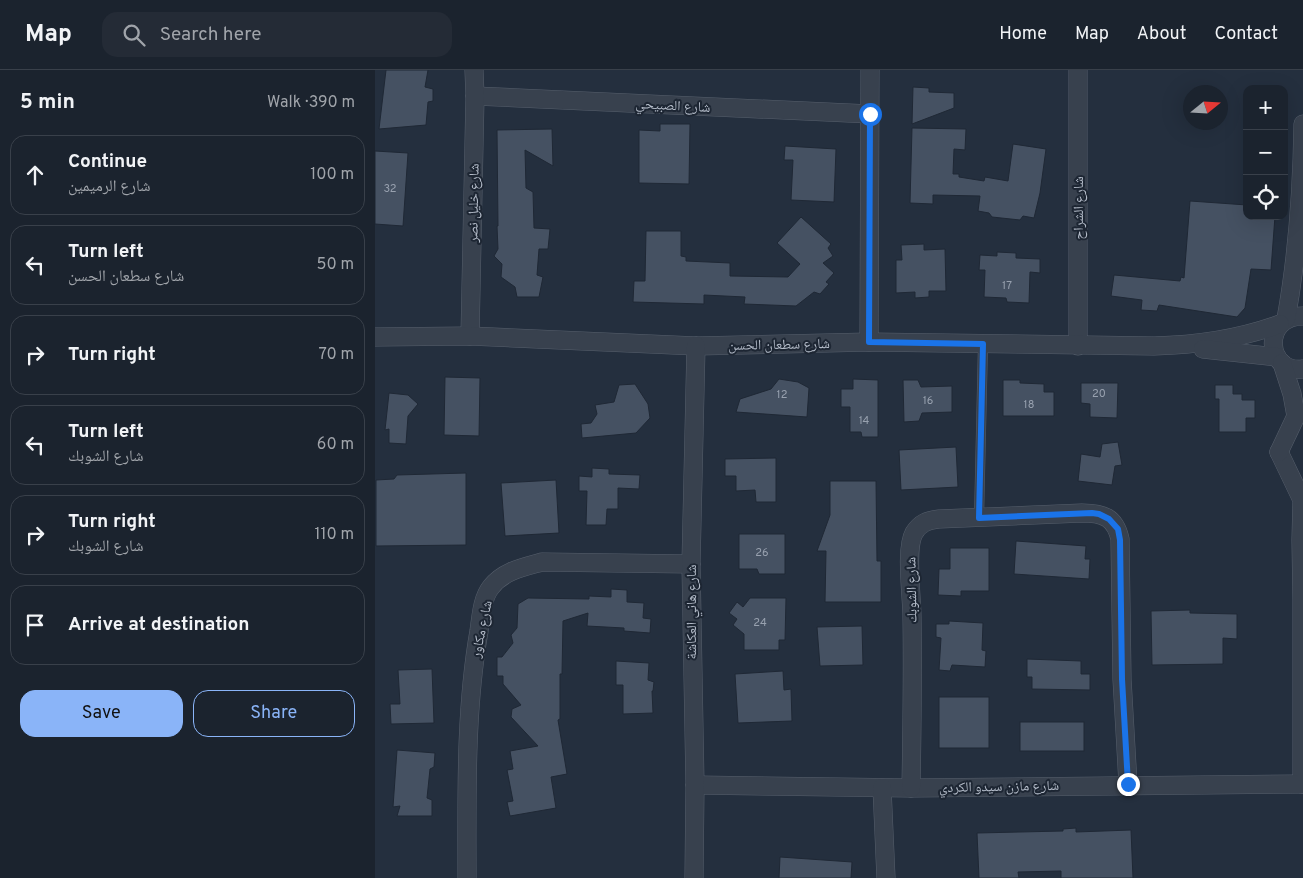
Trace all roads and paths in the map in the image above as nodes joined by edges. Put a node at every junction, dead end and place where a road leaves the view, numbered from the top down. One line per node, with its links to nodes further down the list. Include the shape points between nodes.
1 (474, 70): 4 (street, شارع خليل نصر)
2 (870, 70): 5 (street)
3 (1078, 70): 17 (street, شارع الشراح)
4 (475, 96): 5 (street, شارع الصبيحي); 11 (street, شارع خليل نصر)
5 (870, 114): 13 (street)
6 (1303, 124): 7 (street)
7 (1302, 205): 8 (street)
8 (1297, 248): 9 (street); 10 (street)
9 (1303, 277)
10 (1290, 320): 15 (street, شارع سطعان الحسن, via 1230,339); 18 (street, via 1275,332 1274,349)
11 (470, 336): 12 (street, شارع سطعان الحسن); 16 (street, شارع سطعان الحسن)
12 (375, 337)
13 (869, 342): 14 (street, شارع سطعان الحسن); 16 (street, شارع سطعان الحسن)
14 (983, 344): 17 (street, شارع سطعان الحسن); 22 (lane)
15 (1183, 345): 17 (street, شارع سطعان الحسن); 18 (street, شارع سطعان الحسن)
16 (696, 346): 23 (street, شارع هاني العكاشة)
17 (1078, 346)
18 (1280, 360): 19 (street, شارع سطعان الحسن, via 1290,368); 21 (street, via 1296,416)
19 (1303, 369)
20 (1303, 421): 21 (street)
21 (1279, 452): 24 (street, via 1302,500)
22 (979, 518): 25 (street, شارع الشوبك, via 1092,513 1109,519 1118,529); 29 (street, شارع الشوبك, via 928,520 913,535 909,561 912,615)
23 (691, 564): 27 (street, شارع هاني العكاشة); 30 (street, شارع مكاور, via 541,562 520,568 491,587 483,607 473,661 467,774)
24 (1303, 600): 26 (street)
25 (1128, 784): 26 (street, شارع مازن سيدو الكردي); 29 (street, شارع مازن سيدو الكردي)
26 (1303, 784)
27 (695, 785): 28 (street, شارع مازن سيدو الكردي); 31 (street, شارع هاني العكاشة)
28 (882, 788): 29 (street, شارع مازن سيدو الكردي); 32 (street)
29 (911, 788)
30 (467, 878)
31 (694, 878)
32 (886, 878)

